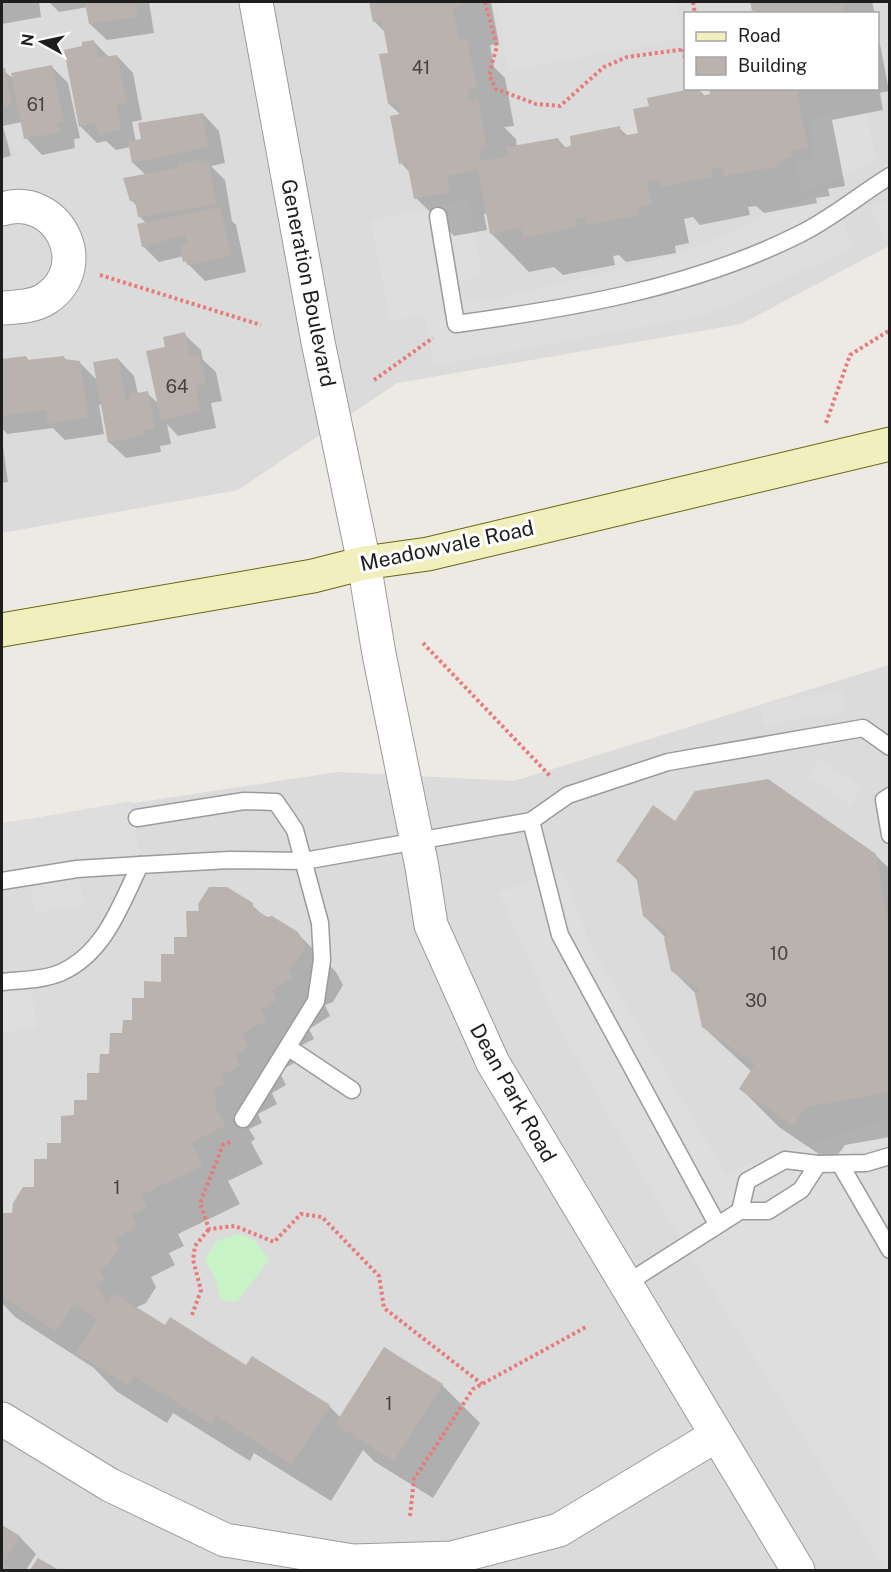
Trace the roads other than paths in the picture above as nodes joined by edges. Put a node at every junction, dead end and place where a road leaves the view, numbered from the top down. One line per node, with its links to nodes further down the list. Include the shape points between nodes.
1 (256, 2): 7 (street, Generation Boulevard, via 318,342)
2 (890, 176): 4 (lane, via 799,235 712,269 587,304 456,322)
3 (2, 209): 5 (street, via 30,207 46,214 67,240 67,265 57,288 32,304)
4 (438, 216)
5 (2, 308)
6 (890, 444): 7 (main road, Meadowvale Road, via 428,555)
7 (364, 563): 8 (main road, Meadowvale Road, via 313,576); 14 (street, Dean Park Road)
8 (2, 630)
9 (890, 747): 12 (lane, via 863,728 668,762 568,795)
10 (890, 796): 13 (lane, via 884,800)
11 (137, 818): 15 (lane, via 244,801 276,802 295,830)
12 (531, 821): 14 (lane); 26 (lane, via 560,935)
13 (890, 835)
14 (417, 841): 15 (lane); 28 (street, Dean Park Road, via 431,925 459,992 493,1063)
15 (304, 861): 16 (lane); 19 (lane, via 320,923 322,960 316,1001)
16 (140, 865): 17 (lane, via 77,869); 18 (lane, via 108,931 89,956 60,973)
17 (2, 881)
18 (2, 982)
19 (289, 1048): 20 (lane); 21 (lane)
20 (352, 1090)
21 (243, 1119)
22 (890, 1156): 24 (lane, via 866,1163)
23 (818, 1164): 24 (lane); 25 (lane, via 801,1190 768,1211); 25 (lane, via 785,1160 747,1181)
24 (840, 1164): 27 (lane)
25 (740, 1211): 26 (lane)
26 (717, 1224): 28 (lane)
27 (890, 1250)
28 (624, 1286): 30 (street, Dean Park Road)
29 (2, 1419): 30 (street, via 110,1485 225,1540 353,1561 452,1558 559,1530)
30 (715, 1436): 31 (street, Dean Park Road)
31 (798, 1570)

